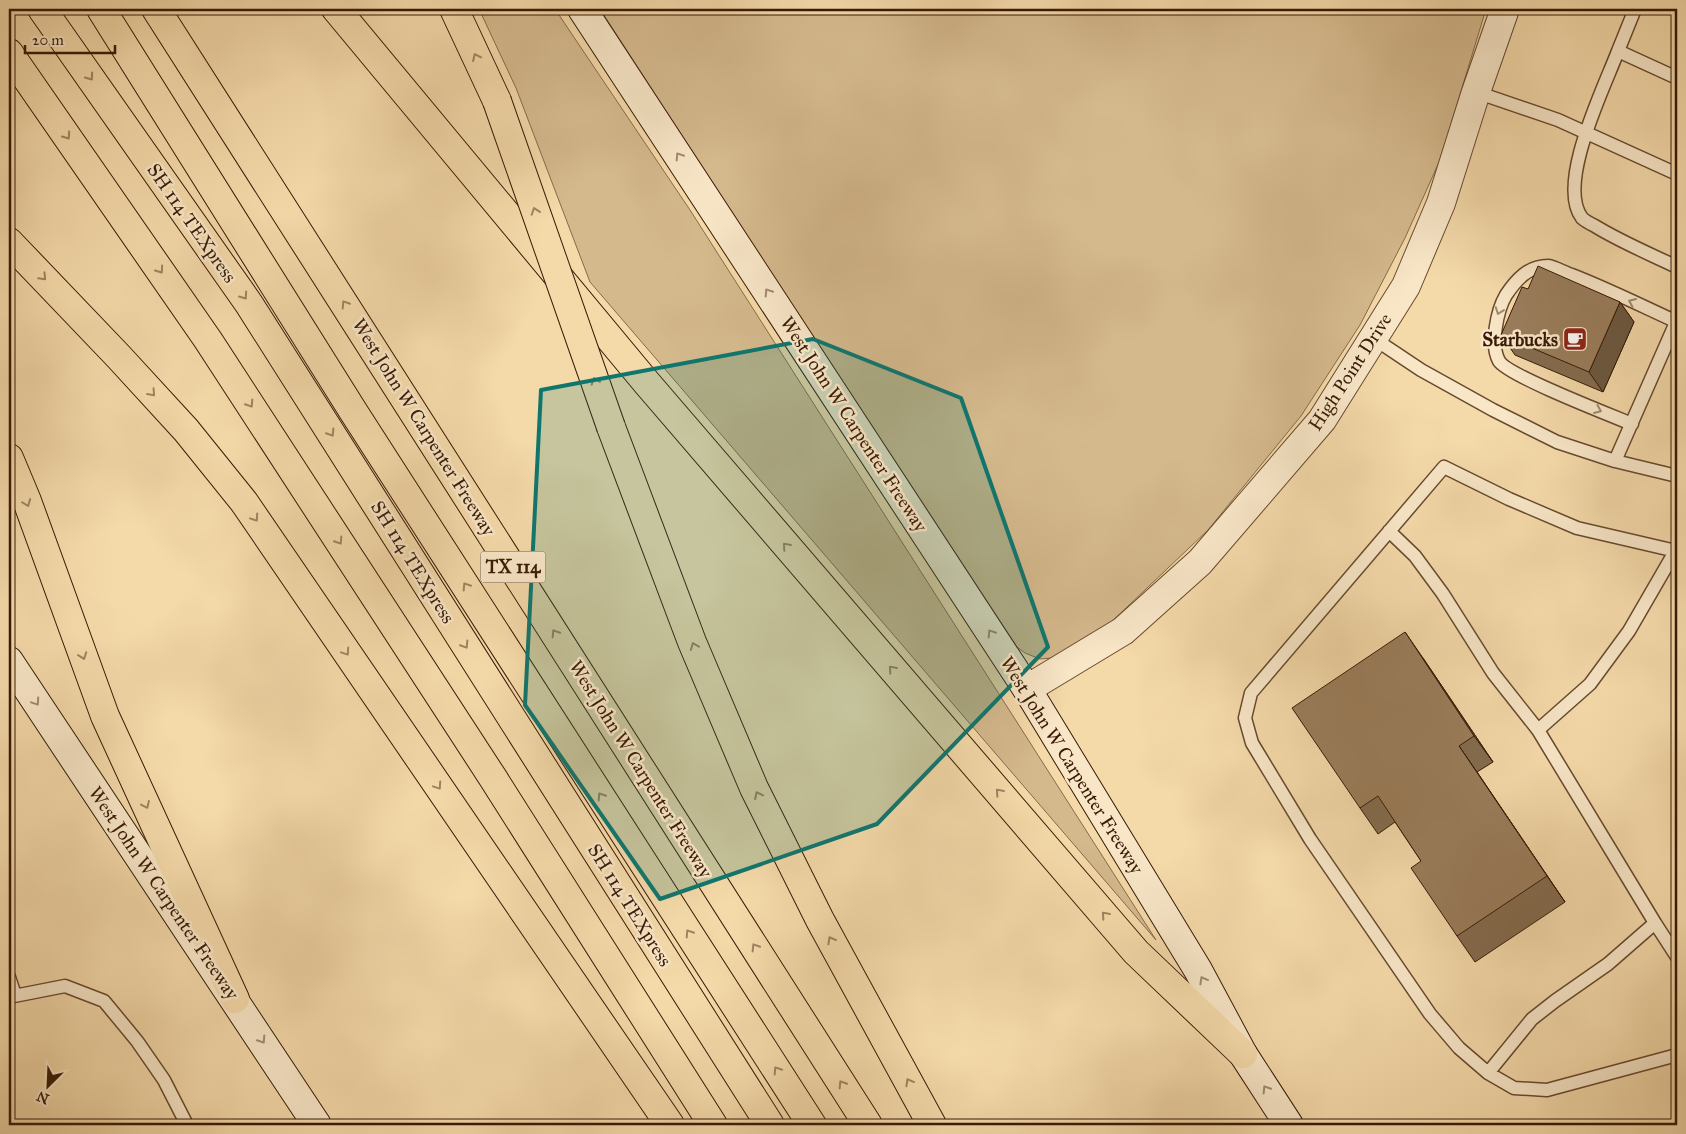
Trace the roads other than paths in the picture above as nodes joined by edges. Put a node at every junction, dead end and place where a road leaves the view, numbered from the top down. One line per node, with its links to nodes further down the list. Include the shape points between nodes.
1 (42, 9): 40 (highway, SH 114 TEXpress, one-way to 40, via 249,304)
2 (101, 9): 41 (highway, SH 114 TEXpress, one-way to 2, via 364,428)
3 (156, 9): 42 (highway, West John W Carpenter Freeway / TX 114, one-way to 3)
4 (336, 9): 33 (highway, one-way to 4, via 1136,952 646,382)
5 (454, 9): 43 (highway, one-way to 5, bridge, via 820,920 754,788 692,642 611,427 497,101)
6 (582, 9): 26 (main road, West John W Carpenter Freeway, one-way to 6)
7 (1505, 9): 12 (main road, High Point Drive)
8 (1635, 9): 9 (lane)
9 (1618, 51): 11 (lane); 13 (lane)
10 (9, 53): 39 (highway, one-way to 39, via 208,340 493,778)
11 (1677, 78)
12 (1476, 92): 13 (lane); 18 (main road, High Point Drive, via 1441,204 1406,286)
13 (1586, 133): 14 (lane); 16 (lane, via 1576,165 1574,199 1582,219)
14 (1677, 174)
15 (9, 242): 38 (highway, one-way to 38, via 186,430 244,502)
16 (1677, 267)
17 (1677, 321): 19 (lane); 19 (lane, one-way to 19, via 1548,266 1530,270 1515,281 1504,300 1496,322 1496,351 1499,361 1507,369)
18 (1373, 338): 21 (lane, via 1420,370 1493,410 1557,442); 26 (main road, High Point Drive, via 1322,420 1200,562 1123,631)
19 (1632, 424): 21 (lane)
20 (9, 458): 32 (highway, one-way to 32, via 105,716)
21 (1615, 461): 22 (lane)
22 (1677, 476)
23 (1389, 531): 24 (lane, via 1444,466 1577,528); 27 (lane, via 1415,556 1493,673); 35 (lane, via 1251,693 1245,718 1252,743 1310,839 1430,1014)
24 (1677, 549): 27 (lane, via 1629,631 1590,684)
25 (9, 661): 32 (main road, West John W Carpenter Freeway, one-way to 32)
26 (1027, 689): 33 (main road, West John W Carpenter Freeway, one-way to 26, via 1198,970)
27 (1538, 730): 28 (lane)
28 (1655, 923): 29 (lane); 35 (lane, via 1608,964 1532,1019)
29 (1677, 958)
30 (9, 977): 31 (lane)
31 (12, 996): 36 (lane, via 65,986 104,1001 164,1080)
32 (235, 999): 37 (main road, West John W Carpenter Freeway, one-way to 37)
33 (1244, 1054): 44 (main road, West John W Carpenter Freeway, one-way to 33)
34 (1677, 1055): 35 (lane, via 1547,1090 1514,1088)
35 (1488, 1073)
36 (187, 1125)
37 (317, 1125)
38 (670, 1125)
39 (712, 1125)
40 (770, 1125)
41 (812, 1125)
42 (868, 1125)
43 (932, 1125)
44 (1288, 1125)

